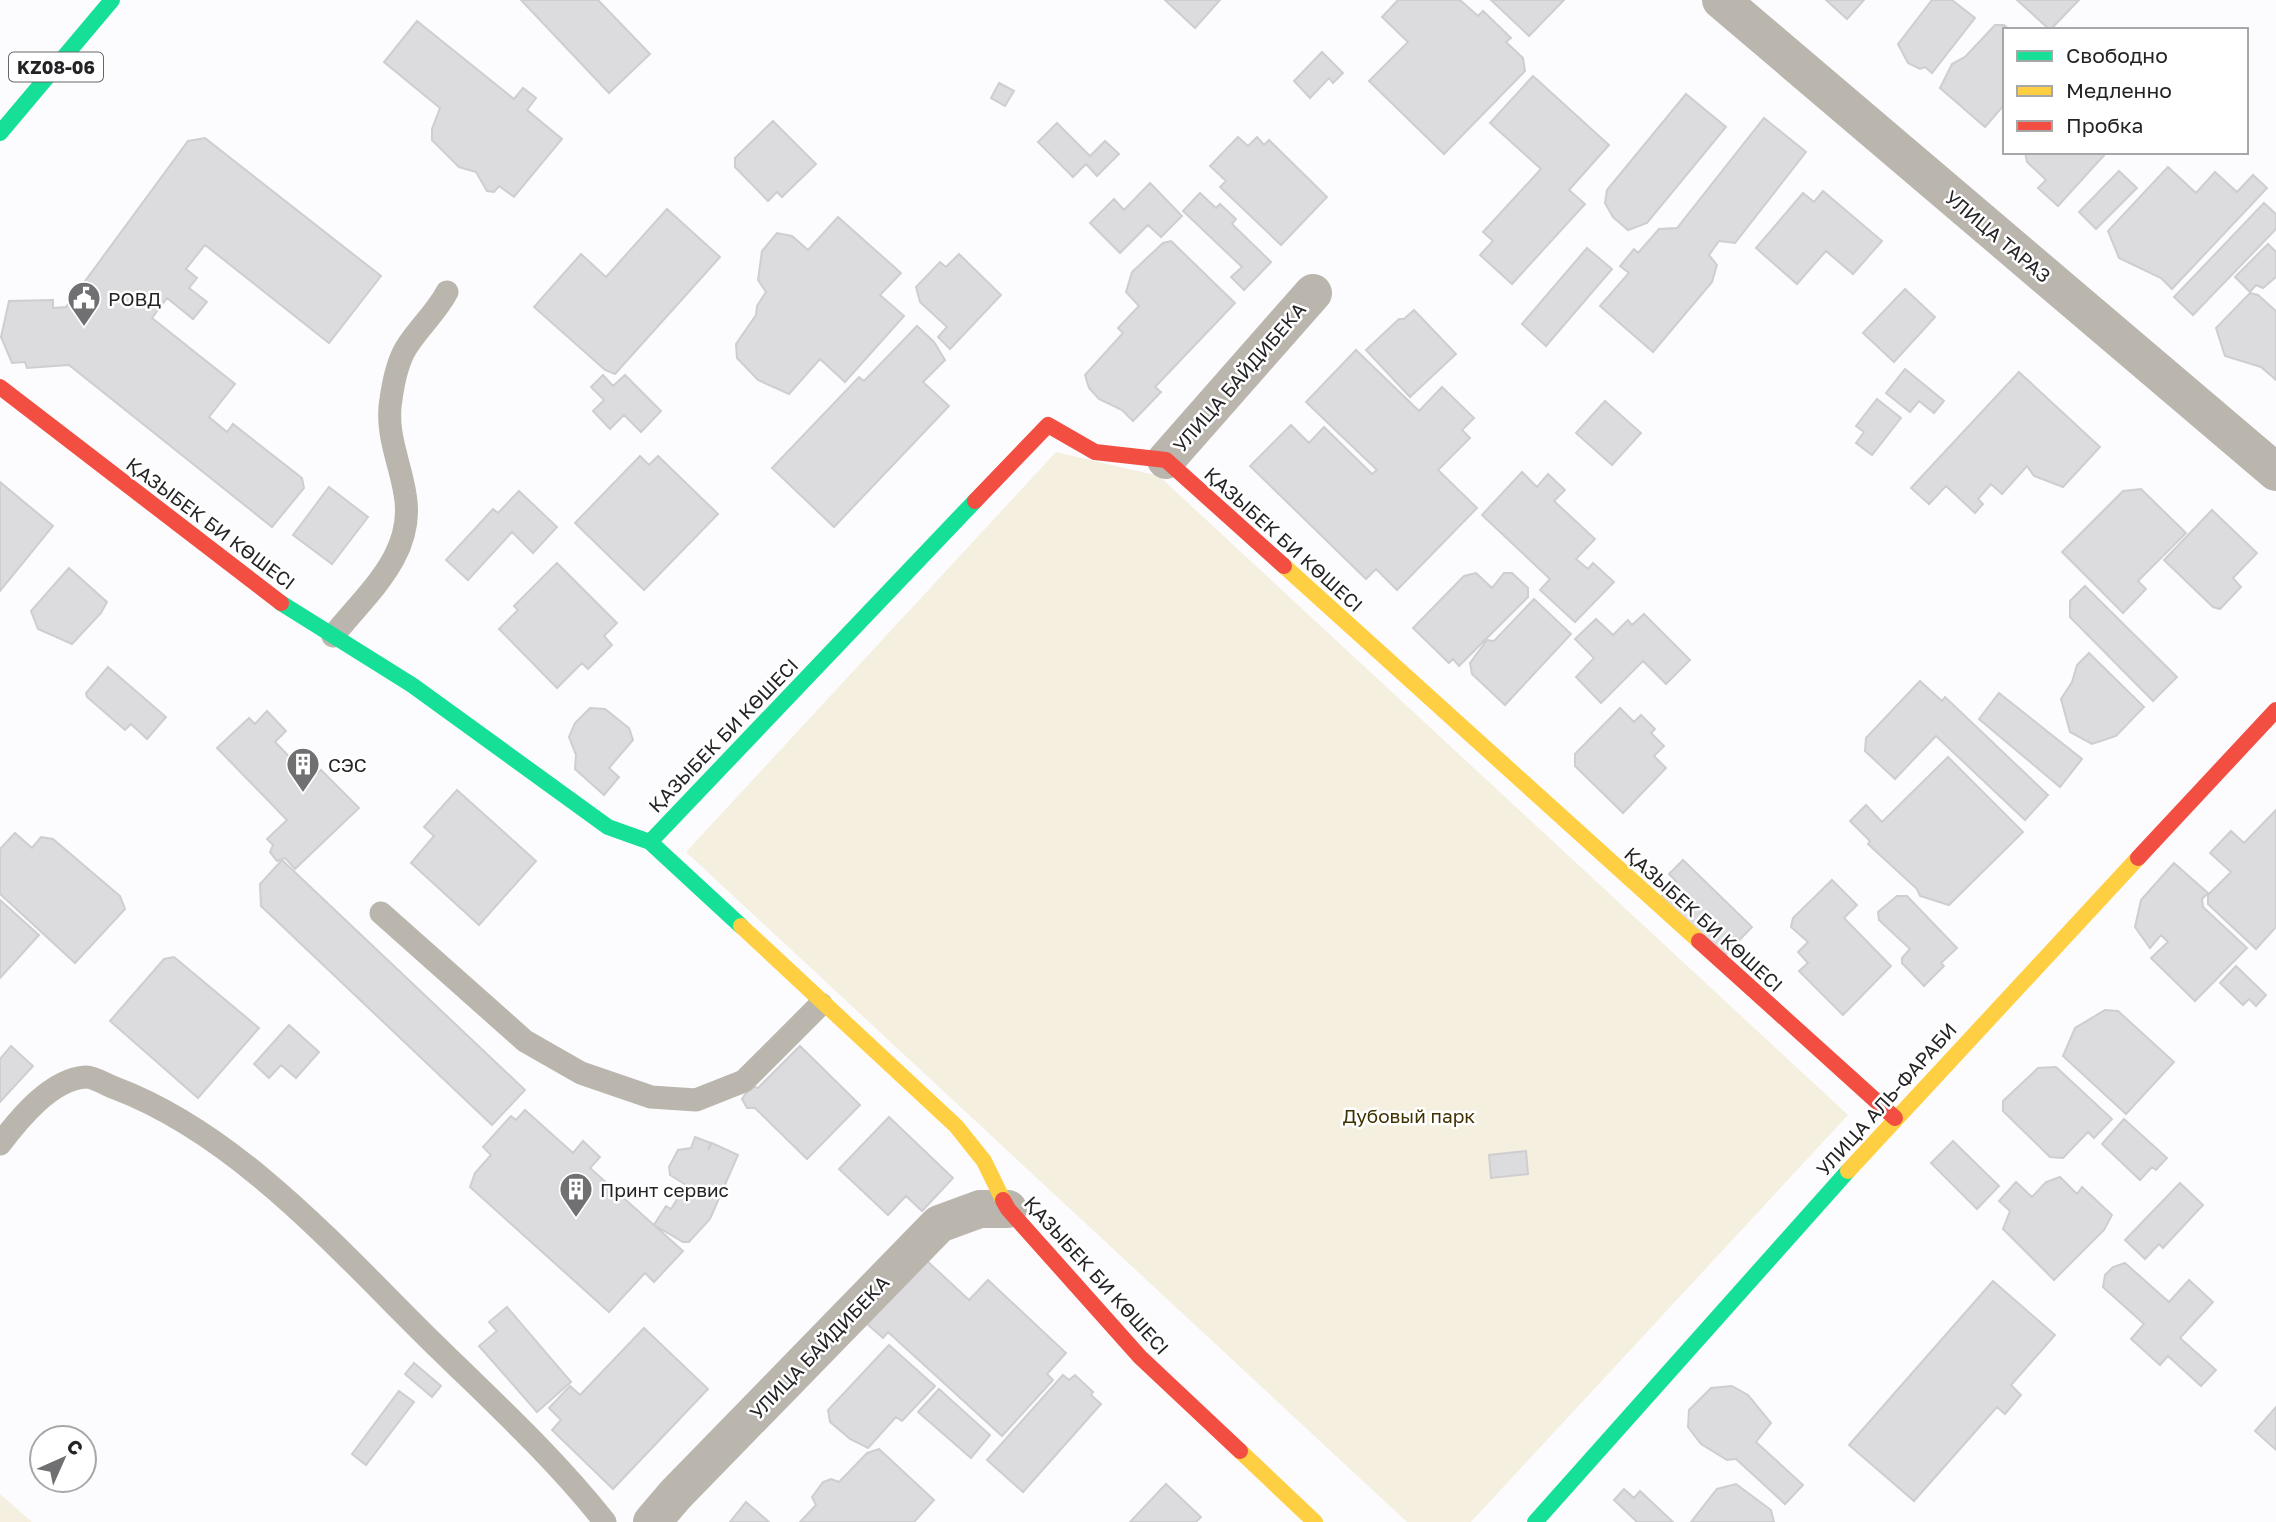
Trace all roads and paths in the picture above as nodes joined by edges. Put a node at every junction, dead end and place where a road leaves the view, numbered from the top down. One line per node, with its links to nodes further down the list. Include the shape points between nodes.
1 (112, 0): 3 (main road, KZ08-06)
2 (1721, 0): 8 (street, УЛИЦА ТАРАЗ)
3 (0, 133)
4 (447, 292): 9 (lane, via 404,350 390,402 392,451 406,495 405,537 388,572)
5 (1313, 293): 7 (street, УЛИЦА БАЙДИБЕКА)
6 (0, 387): 9 (main road, ҚАЗЫБЕК БИ КӨШЕСІ, via 267,595)
7 (1166, 460): 11 (main road, ҚАЗЫБЕК БИ КӨШЕСІ, via 1095,452 1048,425); 14 (main road, ҚАЗЫБЕК БИ КӨШЕСІ)
8 (2276, 472)
9 (333, 636): 11 (main road, ҚАЗЫБЕК БИ КӨШЕСІ, via 412,685 608,827)
10 (2276, 710): 14 (main road, УЛИЦА АЛЬ-ФАРАБИ)
11 (650, 842): 13 (main road, ҚАЗЫБЕК БИ КӨШЕСІ)
12 (381, 913): 13 (lane, via 525,1041 581,1073 651,1097 696,1100 744,1081)
13 (821, 1004): 16 (main road, ҚАЗЫБЕК БИ КӨШЕСІ, via 956,1126 984,1161)
14 (1895, 1118): 20 (main road, УЛИЦА АЛЬ-ФАРАБИ)
15 (0, 1144): 17 (lane, via 57,1086 87,1077 180,1118 325,1237 568,1476)
16 (1008, 1209): 18 (street, УЛИЦА БАЙДИБЕКА, via 980,1209 939,1224); 19 (main road, ҚАЗЫБЕК БИ КӨШЕСІ, via 1140,1357)
17 (605, 1522)
18 (652, 1522)
19 (1315, 1522)
20 (1535, 1522)

